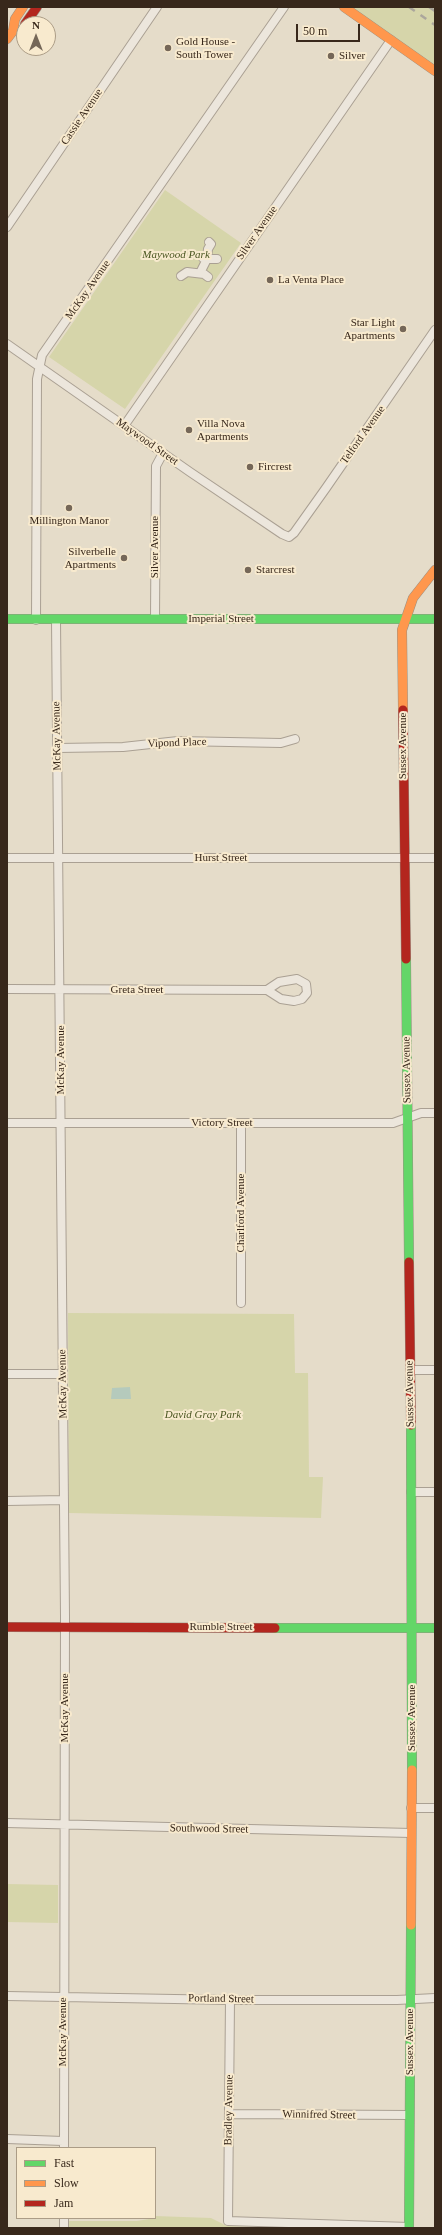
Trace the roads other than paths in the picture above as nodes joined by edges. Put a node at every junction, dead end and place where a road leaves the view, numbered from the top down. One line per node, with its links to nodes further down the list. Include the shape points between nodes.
1 (23, 7): 8 (street, via 15,20)
2 (37, 7): 6 (street)
3 (157, 7): 12 (street, Cassie Avenue)
4 (284, 7): 19 (street, McKay Avenue, via 42,355)
5 (344, 7): 10 (street)
6 (30, 16)
7 (16, 29): 8 (street)
8 (13, 31): 9 (street)
9 (7, 39)
10 (390, 40): 11 (street); 20 (street, Silver Avenue)
11 (435, 71)
12 (7, 227)
13 (212, 244): 14 (street)
14 (205, 258): 15 (street); 16 (street)
15 (217, 259)
16 (192, 273)
17 (435, 330): 22 (street, Telford Avenue, via 326,488)
18 (7, 344): 19 (street, Maywood Street)
19 (39, 366): 20 (street, Maywood Street); 28 (street, McKay Avenue)
20 (124, 426): 21 (street, Maywood Street)
21 (163, 453): 22 (street, Maywood Street); 25 (street, Silver Avenue, via 156,466)
22 (288, 537)
23 (435, 570): 26 (street, Sussex Avenue, via 414,598)
24 (7, 619): 28 (street, Imperial Street)
25 (155, 619): 26 (street, Imperial Street); 29 (street, Imperial Street)
26 (406, 619): 27 (street, Imperial Street); 34 (street, Sussex Avenue, via 402,630)
27 (435, 619)
28 (36, 620): 29 (street, Imperial Street)
29 (56, 620): 31 (street, McKay Avenue)
30 (295, 739): 31 (street, Vipond Place, via 281,743 178,741 112,747)
31 (58, 748): 32 (street, McKay Avenue)
32 (59, 857): 33 (street, Hurst Street); 34 (street, Hurst Street); 37 (street, McKay Avenue)
33 (7, 858)
34 (404, 858): 35 (street, Hurst Street); 40 (street, Sussex Avenue)
35 (435, 858)
36 (7, 989): 37 (street, Greta Street)
37 (60, 990): 38 (street, Greta Street); 42 (street, McKay Avenue)
38 (267, 990)
39 (435, 1114): 40 (street, Victory Street, via 421,1113)
40 (408, 1118): 43 (street, Victory Street, via 393,1123); 45 (street, Sussex Avenue)
41 (7, 1123): 42 (street, Victory Street)
42 (61, 1123): 43 (street, Victory Street); 48 (street, McKay Avenue)
43 (241, 1123): 44 (street, Charlford Avenue)
44 (241, 1303)
45 (410, 1370): 46 (street); 49 (street, Sussex Avenue)
46 (435, 1370)
47 (7, 1374): 48 (street)
48 (63, 1374): 51 (street, McKay Avenue)
49 (411, 1492): 50 (street); 55 (street, Sussex Avenue)
50 (435, 1492)
51 (64, 1500): 52 (street); 54 (street, McKay Avenue)
52 (7, 1501)
53 (7, 1627): 54 (street, Rumble Street)
54 (65, 1627): 55 (street, Rumble Street); 60 (street, McKay Avenue)
55 (412, 1628): 56 (street, Rumble Street); 57 (street, Sussex Avenue)
56 (435, 1628)
57 (411, 1808): 58 (street); 61 (street, Sussex Avenue)
58 (435, 1808)
59 (7, 1823): 60 (street, Southwood Street)
60 (64, 1825): 61 (street, Southwood Street); 63 (street, McKay Avenue)
61 (411, 1833): 65 (street, Sussex Avenue)
62 (7, 1996): 63 (street, Portland Street)
63 (63, 1997): 66 (street, Portland Street); 70 (street, McKay Avenue)
64 (435, 1998): 65 (street, Portland Street)
65 (410, 1999): 66 (street, Portland Street); 68 (street, Sussex Avenue)
66 (230, 2000): 67 (street, Bradley Avenue)
67 (229, 2114): 68 (street, Winnifred Street); 71 (street, Bradley Avenue, via 228,2220)
68 (409, 2115): 71 (street, Sussex Avenue)
69 (7, 2139): 70 (street)
70 (64, 2144)
71 (409, 2228)

